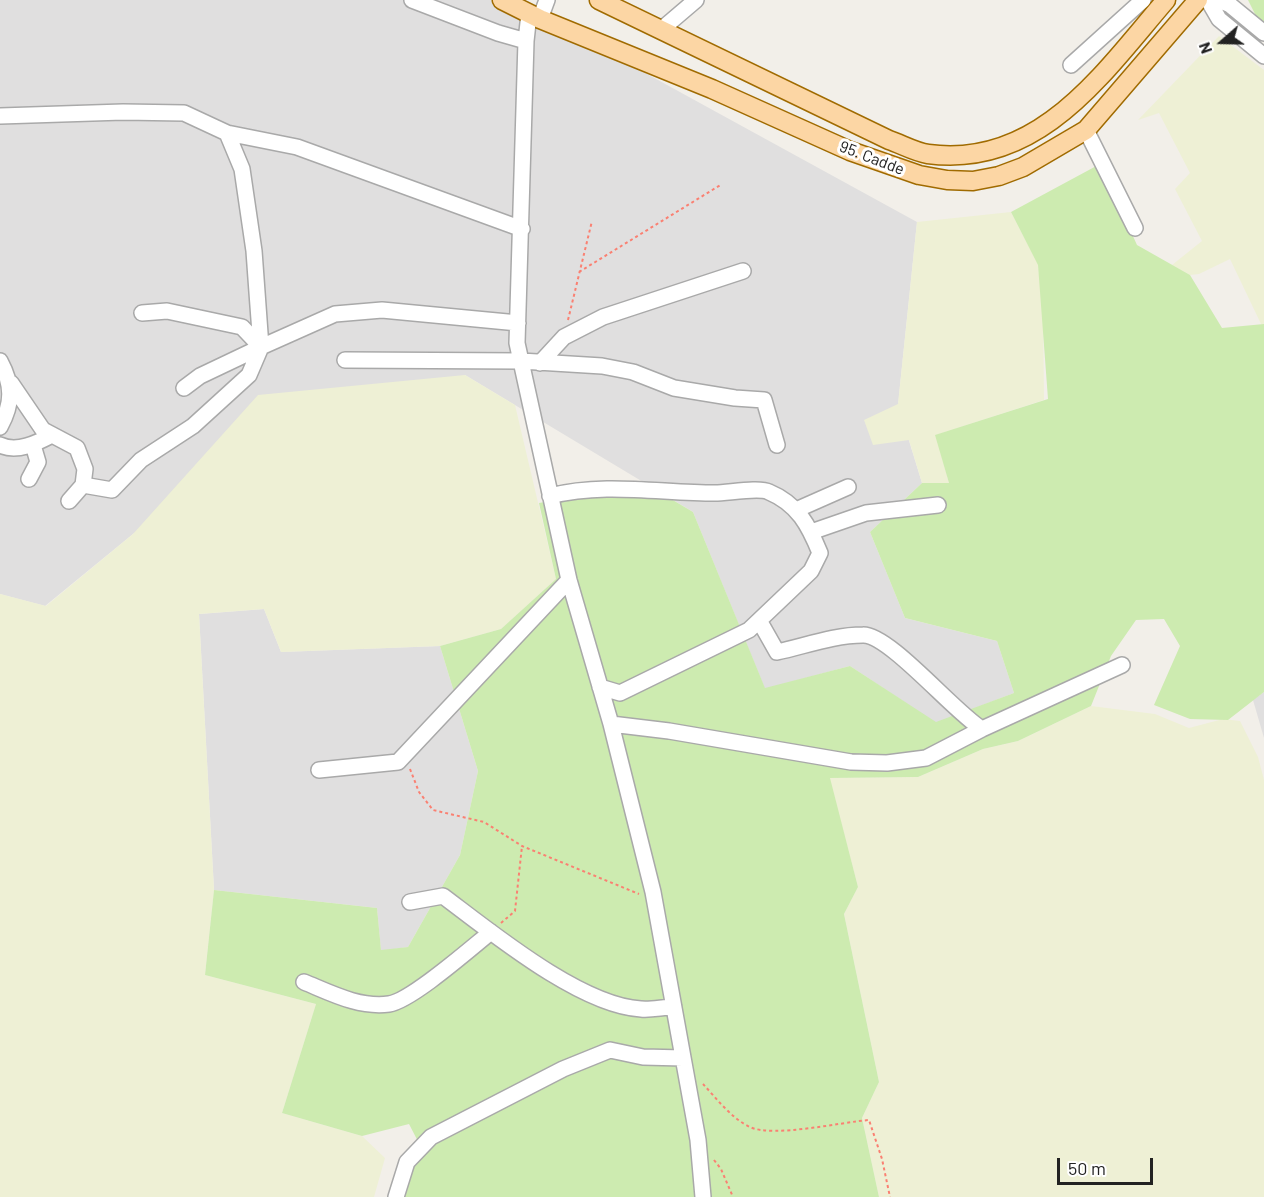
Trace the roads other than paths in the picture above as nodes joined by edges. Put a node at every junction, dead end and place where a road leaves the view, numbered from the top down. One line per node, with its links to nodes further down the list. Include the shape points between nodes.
1 (412, 0): 14 (street)
2 (547, 0): 11 (street)
3 (599, 0): 12 (main road, 95. Cadde)
4 (696, 0): 12 (street)
5 (1143, 0): 16 (street)
6 (1166, 0): 12 (main road, 95. Cadde, via 1058,118 998,148 961,155 926,154 889,140)
7 (1198, 0): 18 (main road, 95. Cadde)
8 (1208, 0): 15 (street, via 1219,19)
9 (1219, 0): 13 (street)
10 (506, 1): 11 (main road, 95. Cadde)
11 (535, 16): 14 (street); 18 (main road, 95. Cadde, via 850,151 919,176 947,180 999,176 1023,167)
12 (662, 29)
13 (1264, 33)
14 (526, 41): 21 (street)
15 (1264, 56)
16 (1071, 65)
17 (0, 117): 19 (street, via 184,112)
18 (1086, 130): 20 (street)
19 (227, 133): 21 (street, via 297,147); 25 (street, via 242,170 254,251)
20 (1135, 228)
21 (522, 229): 24 (street)
22 (743, 271): 29 (street, via 603,317 564,337)
23 (142, 313): 25 (street, via 167,311 242,327)
24 (518, 323): 25 (street, via 382,310 335,314); 28 (street)
25 (261, 347): 31 (street, via 200,376); 38 (street, via 249,375 193,426 141,460 112,490)
26 (345, 360): 28 (street)
27 (0, 361): 30 (street)
28 (521, 361): 29 (street); 40 (street)
29 (540, 363): 34 (street, via 602,366 633,372 674,388 764,400)
30 (11, 383): 32 (street); 33 (street, via 43,430)
31 (184, 388)
32 (0, 428)
33 (52, 435): 35 (street); 38 (street, via 77,448 85,469)
34 (777, 444)
35 (33, 445): 36 (street); 37 (street, via 38,462)
36 (0, 446)
37 (29, 479)
38 (83, 485): 41 (street)
39 (848, 487): 43 (street)
40 (550, 496): 43 (street, via 576,489 766,491 789,502); 45 (street)
41 (69, 501)
42 (938, 505): 44 (street, via 866,513)
43 (796, 510): 44 (street)
44 (811, 532): 46 (street, via 820,553 811,571)
45 (569, 580): 48 (street); 51 (street, via 398,762)
46 (760, 622): 48 (street, via 620,693); 50 (street, via 777,652 866,634 891,650)
47 (1122, 665): 50 (street)
48 (600, 687): 49 (street)
49 (611, 724): 50 (street, via 851,762 887,763 926,758); 55 (street, via 654,900)
50 (982, 729)
51 (320, 770)
52 (410, 902): 53 (street, via 443,896)
53 (491, 932): 54 (street, via 445,970 390,1004 351,1001); 55 (street, via 541,968 594,996 640,1009)
54 (304, 982)
55 (674, 1007): 56 (street)
56 (683, 1058): 57 (street, via 643,1057 610,1050 563,1069 431,1137 407,1162); 58 (street)
57 (396, 1197)
58 (704, 1197)

